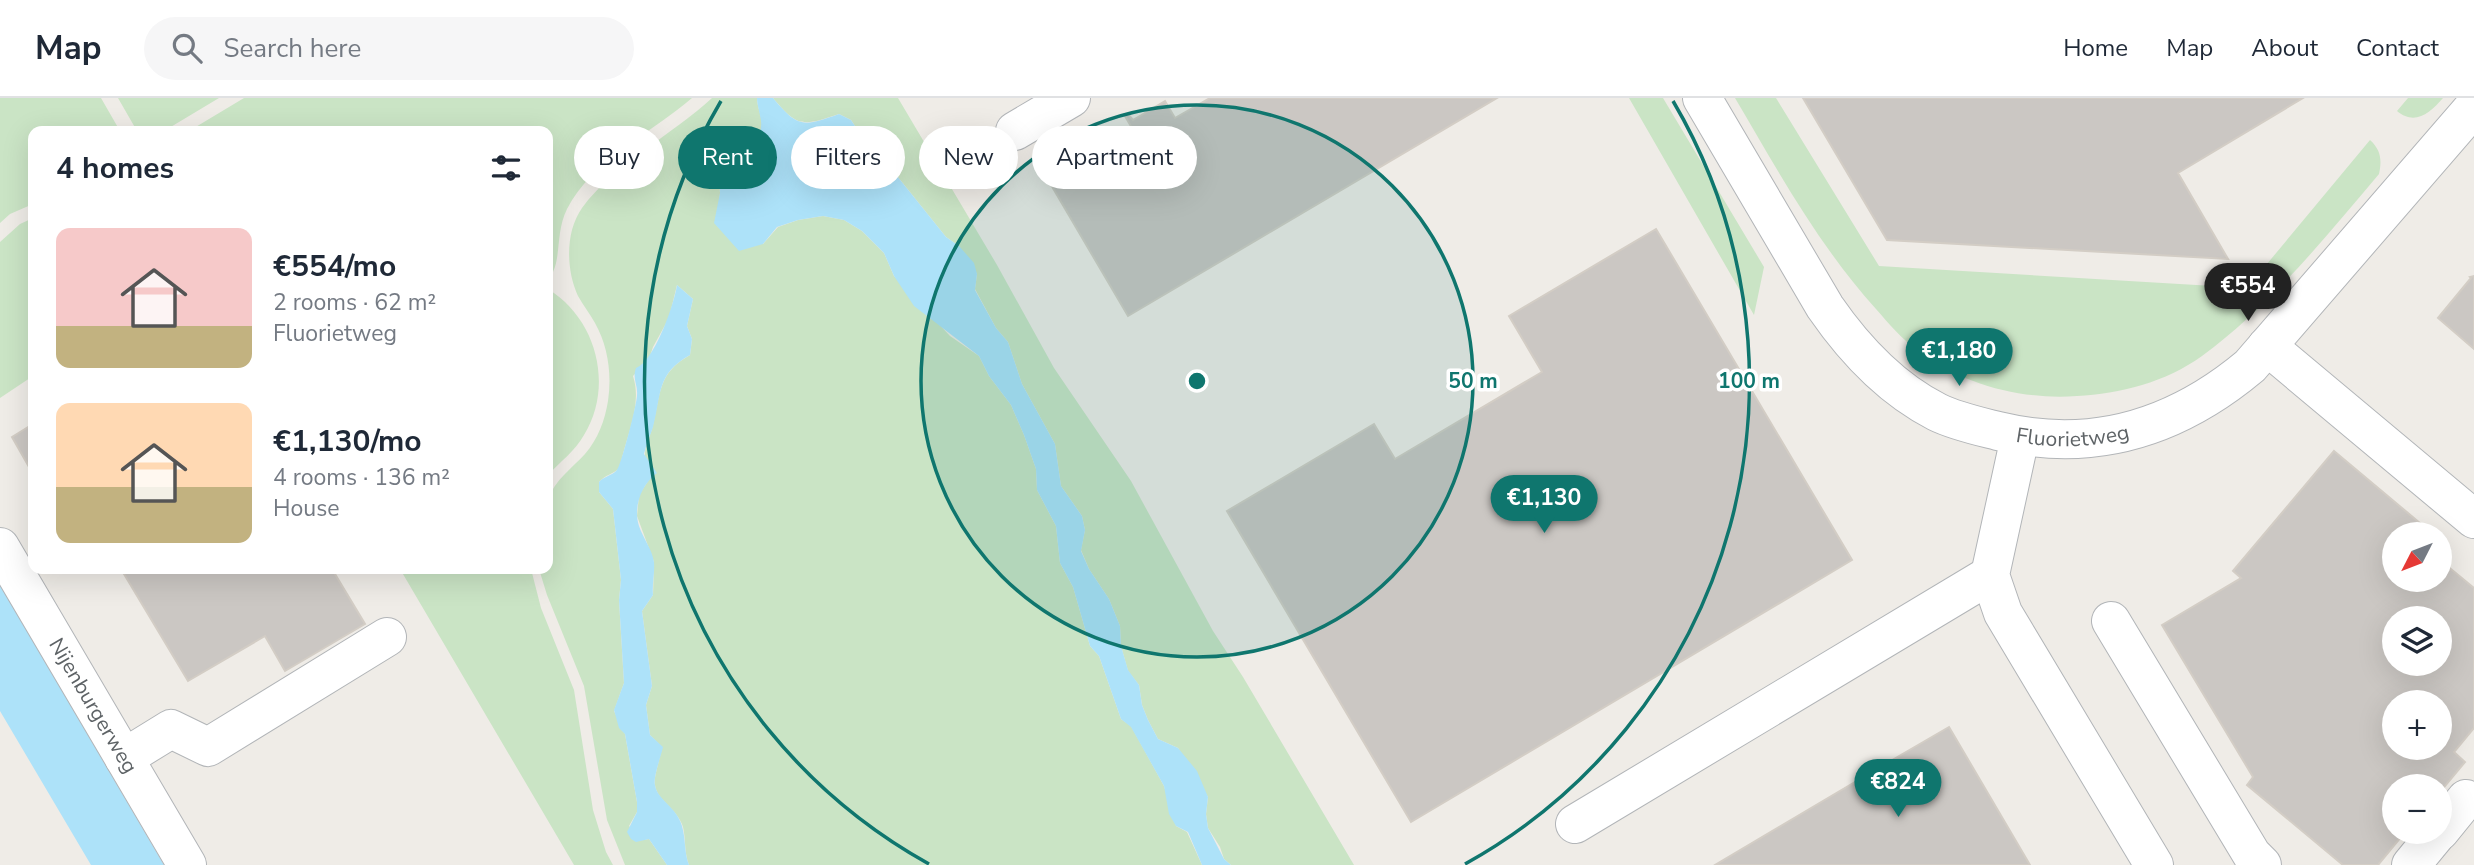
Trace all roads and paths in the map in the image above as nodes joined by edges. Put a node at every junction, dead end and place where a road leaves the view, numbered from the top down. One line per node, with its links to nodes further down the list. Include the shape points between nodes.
1 (1071, 98): 4 (street)
2 (1702, 98): 6 (street, Fluorietweg, via 1848,340 1889,379 1937,412)
3 (2474, 107): 5 (street, Fluorietweg)
4 (1018, 129)
5 (2267, 346): 6 (street, Fluorietweg, via 2225,387 2137,431 2087,438); 7 (street)
6 (2020, 437): 9 (street)
7 (2474, 519)
8 (0, 547): 12 (street, Nijenburgerweg)
9 (1990, 575): 15 (street); 19 (street, via 2003,613)
10 (2111, 621): 17 (street)
11 (387, 637): 12 (street, via 208,747 171,729)
12 (124, 758): 18 (street, Nijenburgerweg)
13 (2466, 799): 14 (street)
14 (2452, 816)
15 (1575, 824)
16 (2428, 844): 20 (street)
17 (2250, 862)
18 (187, 865)
19 (2154, 865)
20 (2411, 865)

